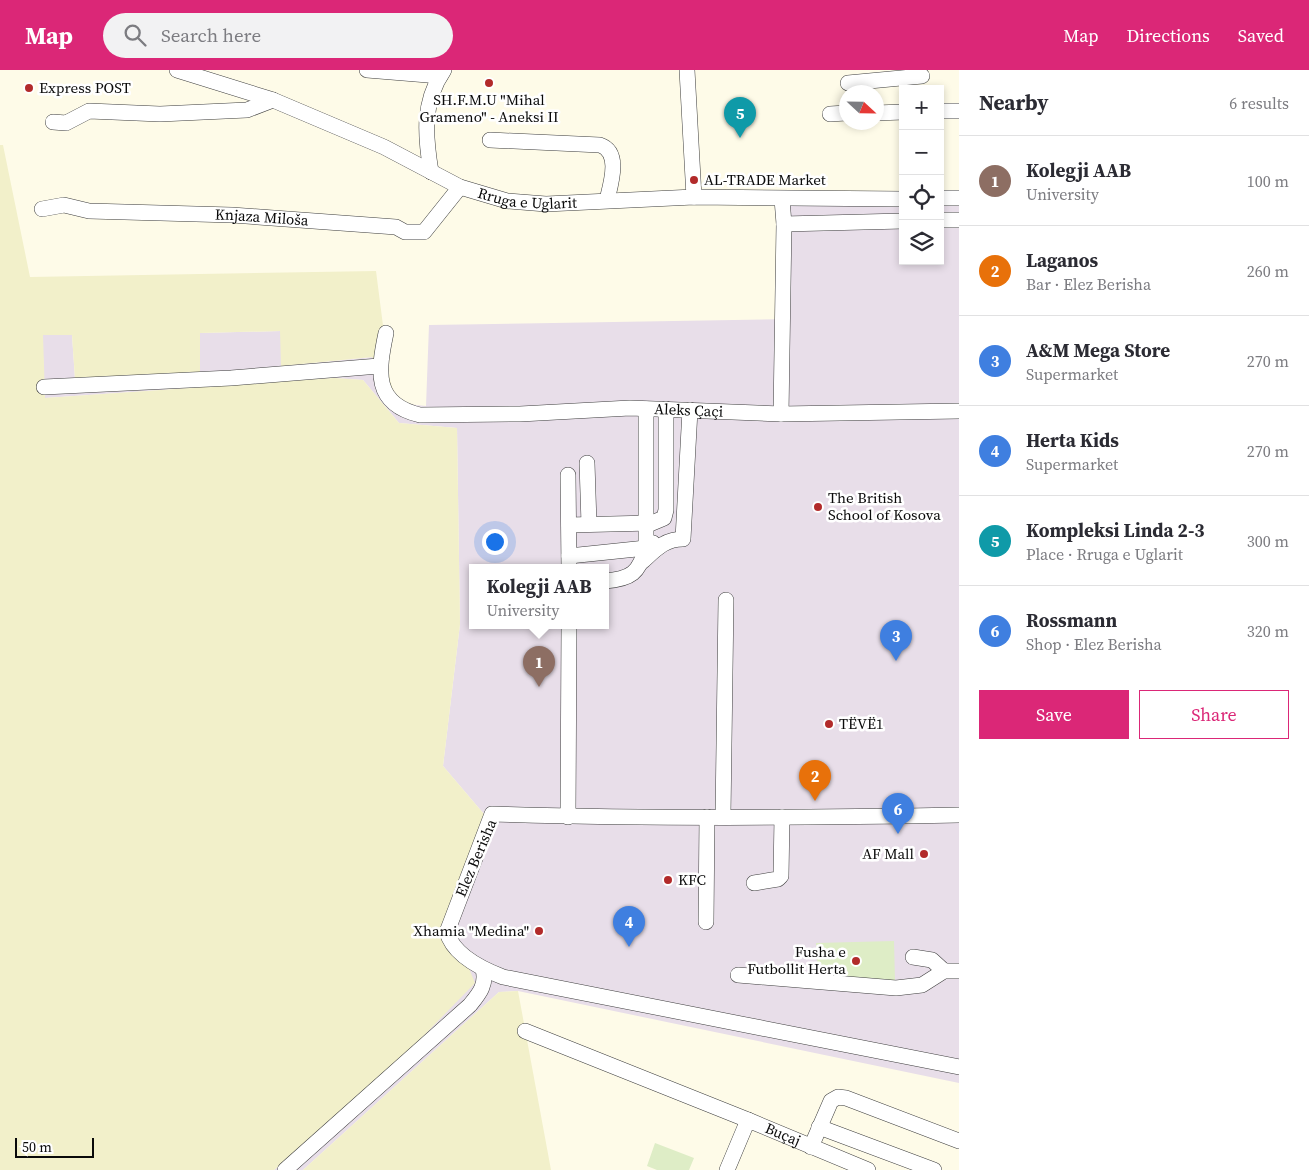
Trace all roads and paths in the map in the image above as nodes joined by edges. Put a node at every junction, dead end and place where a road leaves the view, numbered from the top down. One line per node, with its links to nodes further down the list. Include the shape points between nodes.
1 (177, 70): 7 (street, Rruga e Uglarit)
2 (367, 70): 4 (street)
3 (687, 70): 18 (street)
4 (442, 73): 16 (street, via 435,84 426,116)
5 (923, 78): 6 (street)
6 (848, 83)
7 (273, 100): 14 (street, via 247,110 160,114 88,111 66,123); 16 (street, Rruga e Uglarit, via 384,147)
8 (944, 111): 9 (street)
9 (959, 111)
10 (884, 112): 11 (street)
11 (899, 112)
12 (839, 113): 13 (street)
13 (830, 114)
14 (52, 122)
15 (490, 140): 23 (street, via 608,148 612,153 612,174)
16 (431, 172): 17 (street, Rruga e Uglarit)
17 (460, 187): 23 (street, Rruga e Uglarit, via 517,202 546,204); 24 (street, Knjaza Miloša, via 424,232 405,232 396,227 232,215 89,212 64,205)
18 (694, 197): 21 (street, Rruga e Uglarit); 23 (street, Rruga e Uglarit)
19 (944, 198): 20 (street)
20 (959, 198)
21 (782, 199): 22 (street, Rruga e Uglarit); 28 (street)
22 (899, 199)
23 (607, 200)
24 (42, 209)
25 (944, 220): 26 (street)
26 (959, 220)
27 (899, 221): 28 (street)
28 (784, 224): 36 (street)
29 (386, 333): 30 (street)
30 (380, 366): 31 (street, via 231,378); 32 (street, Aleks Çaçi, via 380,382 394,402 404,411 420,415)
31 (44, 387)
32 (646, 409): 33 (street, Aleks Çaçi); 40 (street)
33 (666, 410): 34 (street, Aleks Çaçi); 39 (street)
34 (690, 410): 36 (street, Aleks Çaçi); 43 (street, via 683,539 664,542)
35 (959, 411): 36 (street, Aleks Çaçi)
36 (781, 414)
37 (587, 463): 41 (street)
38 (568, 475): 42 (street)
39 (664, 518): 40 (street); 43 (street)
40 (647, 522): 41 (street); 43 (street)
41 (589, 524): 42 (street)
42 (570, 525): 44 (street)
43 (644, 555): 44 (street); 45 (street, via 635,572 624,579)
44 (569, 562)
45 (609, 580)
46 (726, 600): 48 (street)
47 (569, 629): 50 (street)
48 (723, 816): 51 (street, Elez Berisha); 52 (street, Elez Berisha)
49 (959, 816): 52 (street, Elez Berisha)
50 (568, 817): 51 (street, Elez Berisha); 56 (street, Elez Berisha, via 492,814 447,932 454,947)
51 (707, 817): 54 (street)
52 (782, 817): 53 (street, via 781,876)
53 (754, 883)
54 (706, 922)
55 (912, 957): 57 (street, via 932,960)
56 (483, 970): 61 (street, via 531,984); 68 (street, via 482,990 470,1005)
57 (944, 971): 58 (street); 59 (street, via 922,986 896,988)
58 (959, 971)
59 (738, 975)
60 (525, 1031): 62 (street)
61 (959, 1067)
62 (748, 1120): 64 (street, Buçaj); 65 (street, Buçaj)
63 (819, 1126): 66 (street, via 831,1101 838,1097); 67 (street); 71 (street)
64 (772, 1130): 65 (street, via 749,1131); 67 (street, Buçaj)
65 (740, 1140): 69 (street, Buçaj)
66 (959, 1141)
67 (811, 1146): 70 (street, Buçaj)
68 (285, 1170)
69 (727, 1170)
70 (868, 1170)
71 (934, 1170)

